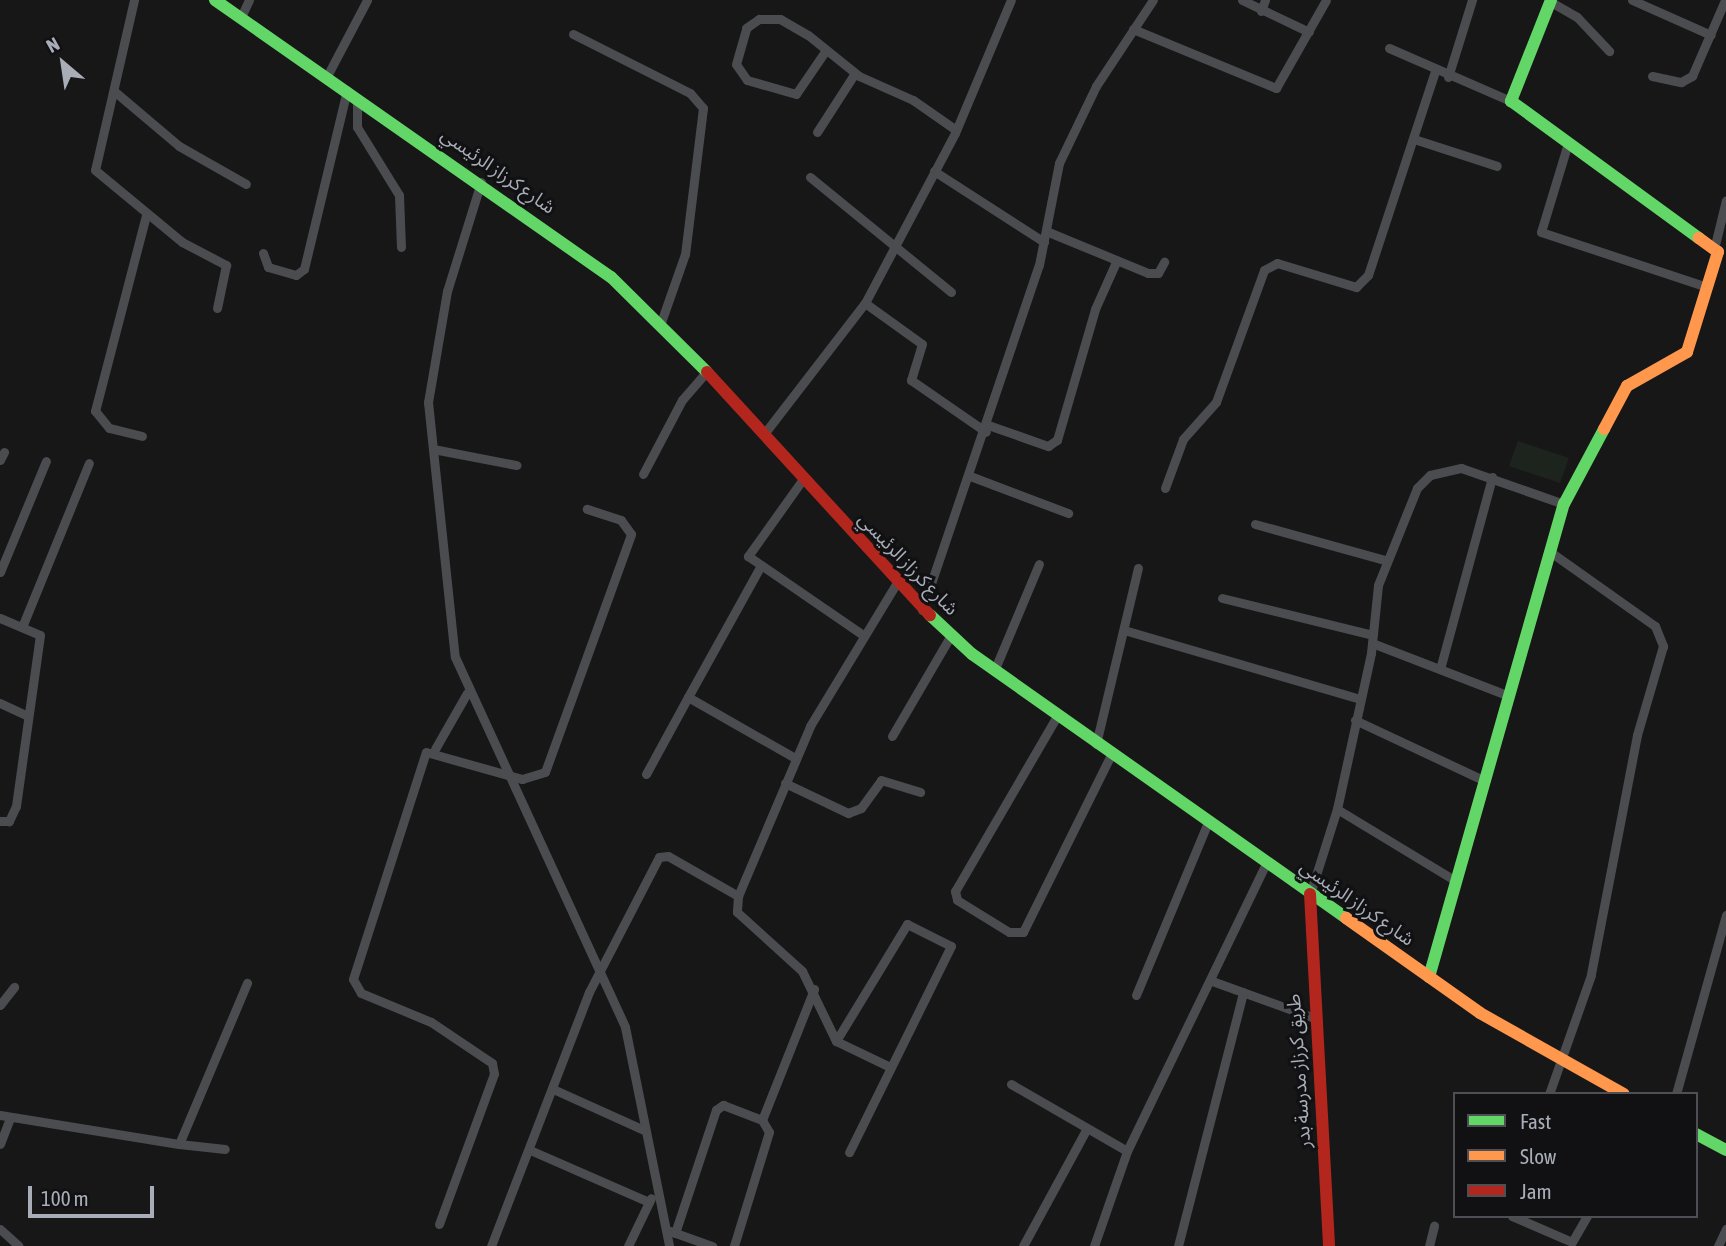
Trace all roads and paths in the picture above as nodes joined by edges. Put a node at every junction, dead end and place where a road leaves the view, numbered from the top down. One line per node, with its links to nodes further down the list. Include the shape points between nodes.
1 (134, 0): 28 (street)
2 (215, 0): 15 (street, شارع كرزاز الرئيسي)
3 (249, 0): 15 (street)
4 (367, 0): 25 (street)
5 (1011, 0): 31 (street)
6 (1153, 0): 16 (street)
7 (1242, 0): 14 (street)
8 (1265, 0): 14 (street)
9 (1326, 0): 17 (street)
10 (1472, 0): 27 (street)
11 (1632, 0): 19 (street)
12 (1725, 0): 19 (street)
13 (1551, 1): 22 (street, via 1577,16); 30 (street)
14 (1261, 11): 17 (street)
15 (241, 17): 25 (street, شارع كرزاز الرئيسي)
16 (1133, 29): 17 (street, via 1271,89 1284,83); 42 (street, via 1096,86 1059,163)
17 (1309, 32)
18 (573, 34): 54 (street, via 690,93 704,107 685,254)
19 (1711, 35): 26 (street, via 1688,78)
20 (1389, 48): 23 (street)
21 (826, 50): 21 (street, via 796,94 747,80 736,64 746,28 765,18 786,22); 24 (street)
22 (1609, 51)
23 (1435, 71): 27 (street); 33 (street)
24 (855, 73): 31 (street); 32 (street)
25 (327, 76): 29 (street, شارع كرزاز الرئيسي)
26 (1652, 76)
27 (1448, 77): 30 (street)
28 (114, 91): 39 (street, via 179,146); 41 (street, via 95,170)
29 (352, 94): 38 (street, شارع كرزاز الرئيسي); 45 (street, via 357,127 399,195); 47 (street, via 304,269 296,275 268,267)
30 (1511, 101): 34 (street)
31 (956, 130): 36 (street)
32 (817, 132)
33 (1414, 139): 35 (street); 67 (street, via 1364,282 1347,286 1277,263 1264,270 1216,402 1183,439)
34 (1568, 143): 46 (street); 50 (street, via 1541,233)
35 (1497, 166)
36 (934, 171): 43 (street); 44 (street)
37 (810, 177): 43 (street)
38 (481, 182): 54 (street, شارع كرزاز الرئيسي, via 582,254); 59 (street, via 434,352 428,402)
39 (246, 184)
40 (1726, 200): 46 (street)
41 (146, 215): 53 (street, via 226,265); 58 (street, via 95,411 109,428)
42 (1046, 231): 44 (street); 48 (street)
43 (896, 242): 51 (street); 52 (street)
44 (1044, 242): 56 (street)
45 (401, 247)
46 (1719, 251): 50 (street)
47 (264, 253)
48 (1116, 262): 49 (street, via 1155,274); 56 (street, via 1095,309 1057,440 1048,446)
49 (1164, 262)
50 (1707, 287): 68 (street, via 1687,352 1627,386)
51 (951, 292)
52 (865, 303): 56 (street, via 922,344 911,380); 57 (street)
53 (216, 308)
54 (661, 322): 55 (street, شارع كرزاز الرئيسي)
55 (707, 371): 57 (street, شارع كرزاز الرئيسي); 63 (street, via 682,400)
56 (987, 428): 64 (street)
57 (764, 434): 66 (street, شارع كرزاز الرئيسي)
58 (142, 436)
59 (433, 449): 62 (street); 89 (street, via 455,657)
60 (46, 461): 77 (street)
61 (89, 463): 82 (street)
62 (516, 465)
63 (643, 474)
64 (970, 476): 70 (street); 80 (street)
65 (1492, 477): 68 (street); 73 (street, via 1461,468 1430,475 1410,500); 87 (street)
66 (803, 479): 75 (street, via 750,547 748,556); 78 (street, شارع كرزاز الرئيسي)
67 (1165, 488)
68 (1564, 505): 72 (street)
69 (587, 509): 103 (street, via 629,525 629,539 545,772 530,780)
70 (1068, 513)
71 (1255, 524): 73 (street)
72 (1549, 551): 90 (street); 126 (street, via 1663,636 1591,975)
73 (1385, 560): 86 (street)
74 (1039, 564): 88 (street)
75 (760, 567): 84 (street); 91 (street)
76 (1138, 568): 83 (street)
77 (0, 572)
78 (896, 584): 80 (street, شارع كرزاز الرئيسي); 84 (street)
79 (1222, 598): 86 (street)
80 (922, 610): 85 (street, شارع كرزاز الرئيسي)
81 (0, 618): 82 (street)
82 (22, 627): 94 (street, via 40,635)
83 (1124, 629): 92 (street); 98 (street)
84 (863, 635): 101 (street)
85 (951, 635): 88 (street, شارع كرزاز الرئيسي); 97 (street)
86 (1373, 639): 87 (street); 92 (street)
87 (1440, 668): 90 (street)
88 (994, 671): 95 (street, شارع كرزاز الرئيسي)
89 (467, 693): 99 (street); 103 (street)
90 (1507, 695): 104 (street)
91 (688, 697): 101 (street); 102 (street)
92 (1360, 699): 96 (street)
93 (0, 703): 94 (street)
94 (26, 715): 108 (street, via 16,806 9,821)
95 (1057, 716): 98 (street, شارع كرزاز الرئيسي); 100 (street, via 955,891 957,900 1009,932 1023,932)
96 (1355, 720): 104 (street); 107 (street)
97 (892, 736)
98 (1096, 744): 100 (street, شارع كرزاز الرئيسي)
99 (435, 749): 103 (street); 150 (street, via 424,754 353,979 360,993 431,1022 492,1063 494,1074)
100 (1111, 755): 109 (street, شارع كرزاز الرئيسي)
101 (795, 758): 105 (street)
102 (646, 774)
103 (513, 776): 115 (street)
104 (1485, 781): 111 (street)
105 (785, 783): 106 (street, via 848,813 860,808 881,780); 113 (street)
106 (920, 792)
107 (1337, 809): 111 (street); 112 (street)
108 (0, 821)
109 (1208, 822): 110 (street, شارع كرزاز الرئيسي); 122 (street)
110 (1266, 863): 112 (street, شارع كرزاز الرئيسي); 117 (street)
111 (1456, 881): 116 (street)
112 (1310, 894): 116 (street, شارع كرزاز الرئيسي); 124 (street, طريق كرزاز مدرسة بدر)
113 (737, 895): 115 (street, via 668,856 659,858); 120 (street, via 737,912 782,948)
114 (1726, 915): 132 (street)
115 (600, 969): 129 (street); 137 (street, via 629,1040)
116 (1429, 977): 126 (street, شارع كرزاز الرئيسي)
117 (1212, 981): 121 (street); 145 (street)
118 (247, 983): 140 (street)
119 (13, 987): 123 (street)
120 (814, 989): 125 (street); 135 (street)
121 (1243, 992): 124 (street); 163 (street)
122 (1136, 995)
123 (0, 1005)
124 (1314, 1018): 164 (street, طريق كرزاز مدرسة بدر)
125 (836, 1041): 127 (street); 127 (street, via 907,924 916,923 952,950)
126 (1562, 1060): 130 (street); 131 (street, شارع كرزاز الرئيسي)
127 (888, 1066): 144 (street)
128 (1011, 1084): 136 (street)
129 (553, 1089): 137 (street); 142 (street)
130 (1550, 1092)
131 (1620, 1092)
132 (1677, 1092)
133 (0, 1115): 134 (street)
134 (10, 1118): 139 (street); 140 (street)
135 (762, 1120): 154 (street, via 717,1108); 160 (street, via 769,1132)
136 (1087, 1128): 145 (street); 161 (street)
137 (644, 1130): 146 (street)
138 (1698, 1135): 143 (street)
139 (0, 1144)
140 (179, 1144): 141 (street)
141 (225, 1149)
142 (530, 1150): 147 (street); 156 (street)
143 (1726, 1150)
144 (849, 1152)
145 (1127, 1152): 162 (street)
146 (658, 1188): 147 (street); 154 (street)
147 (649, 1202): 157 (street)
148 (1517, 1218): 149 (street, via 1572,1241)
149 (1586, 1218)
150 (439, 1224)
151 (1434, 1226): 165 (street)
152 (0, 1229): 155 (street)
153 (1726, 1229): 166 (street)
154 (670, 1231): 158 (street); 159 (street)
155 (19, 1246)
156 (491, 1246)
157 (628, 1246)
158 (669, 1246)
159 (712, 1246)
160 (734, 1246)
161 (1023, 1246)
162 (1094, 1246)
163 (1178, 1246)
164 (1329, 1246)
165 (1429, 1246)
166 (1718, 1246)

